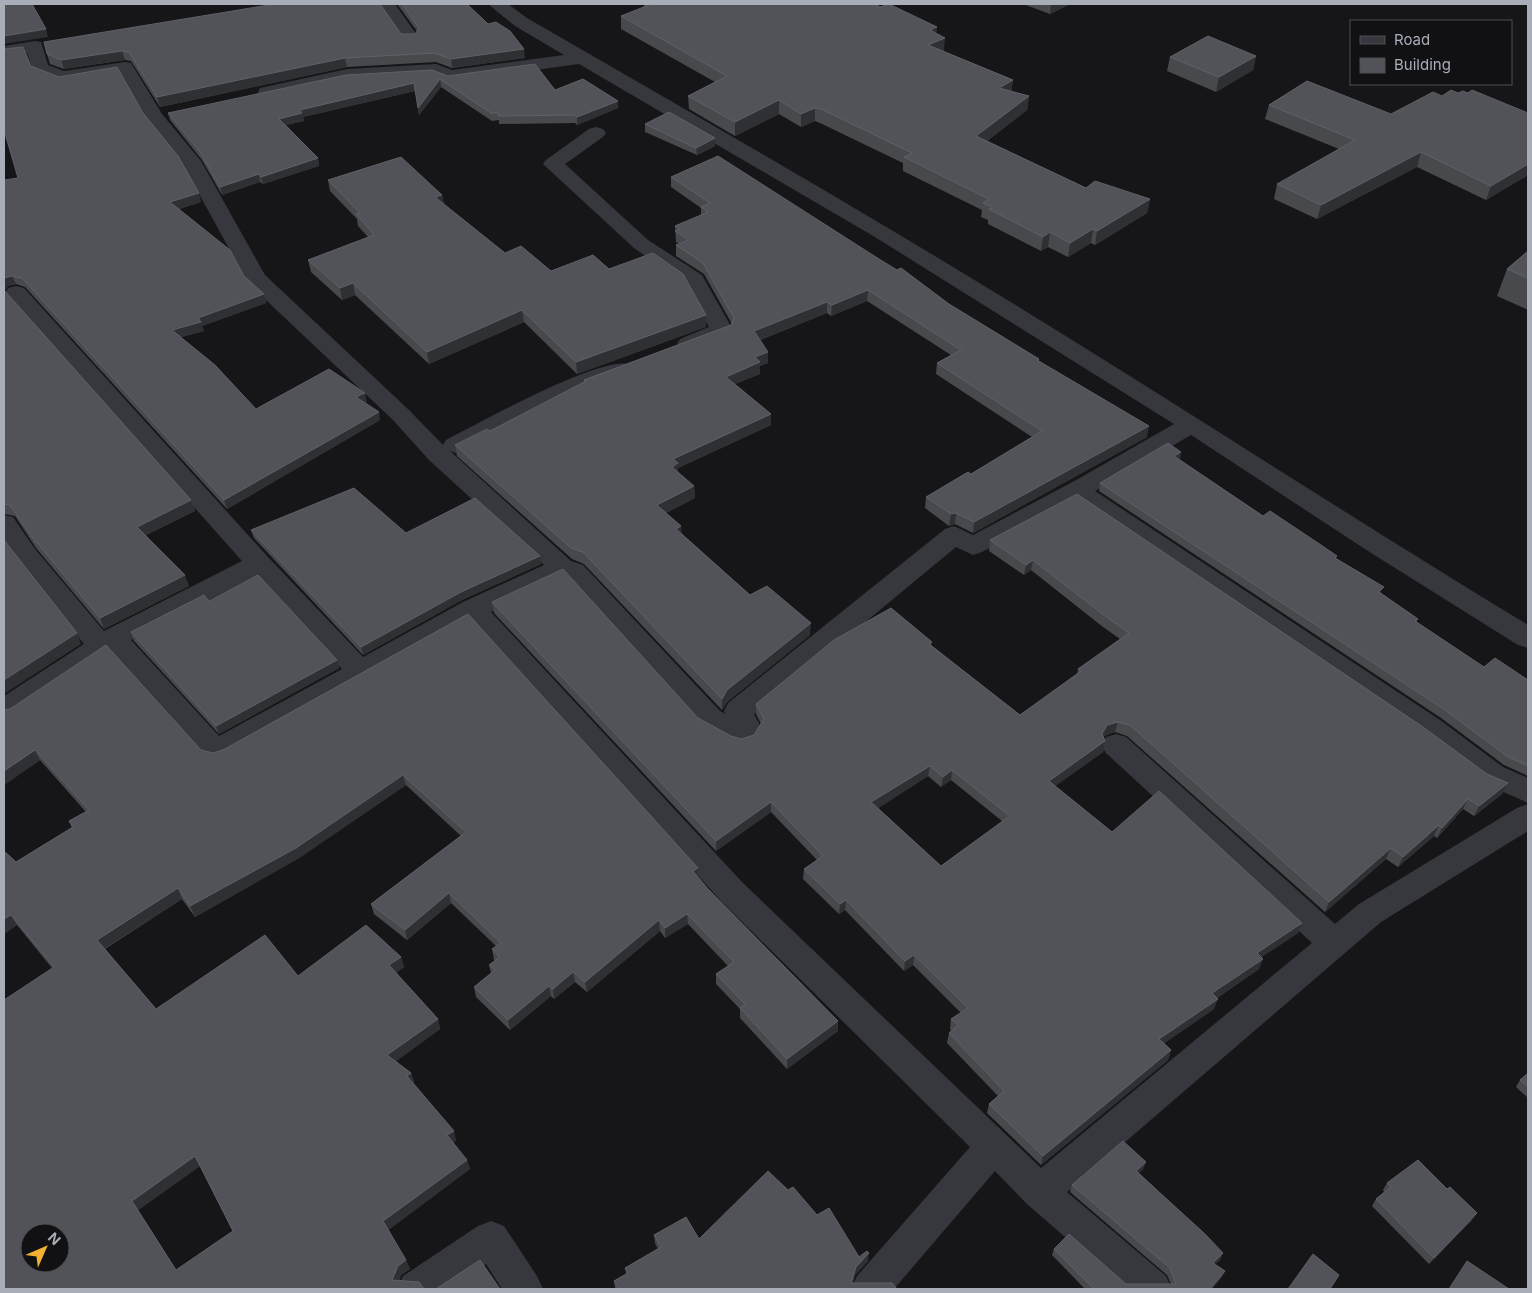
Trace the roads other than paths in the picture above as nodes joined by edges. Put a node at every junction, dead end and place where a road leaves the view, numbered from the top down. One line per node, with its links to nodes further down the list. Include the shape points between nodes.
1 (386, 4): 3 (street)
2 (497, 4): 5 (street)
3 (410, 38)
4 (4, 51): 12 (street, via 45,44 40,68 62,77 125,68 164,114 256,278)
5 (582, 58): 6 (street, via 449,76 436,68 347,75); 11 (street, via 882,233)
6 (251, 96)
7 (596, 133): 9 (street, via 553,164 641,244 694,280 722,330)
8 (16, 293): 15 (street)
9 (667, 351)
10 (639, 362): 12 (street, via 574,385)
11 (1192, 424): 13 (street); 19 (street, via 1377,545)
12 (438, 454): 16 (street)
13 (1075, 490): 16 (street, via 973,546 954,535 738,711 748,729 742,737 710,719 574,571); 23 (street, via 1430,728 1493,775)
14 (4, 523): 18 (street, via 26,556 100,644)
15 (259, 563): 18 (street); 20 (street)
16 (562, 568): 17 (street)
17 (473, 609): 20 (street); 26 (street, via 732,892)
18 (113, 638): 20 (street, via 216,751); 21 (street)
19 (1528, 638)
20 (360, 671)
21 (4, 710)
22 (1116, 745): 25 (street)
23 (1528, 791)
24 (1528, 816): 25 (street, via 1370,913)
25 (1334, 943): 27 (street)
26 (994, 1146): 27 (street); 30 (street)
27 (1040, 1192): 31 (street)
28 (416, 1289): 29 (street, via 491,1239)
29 (524, 1289)
30 (870, 1289)
31 (1153, 1289)

